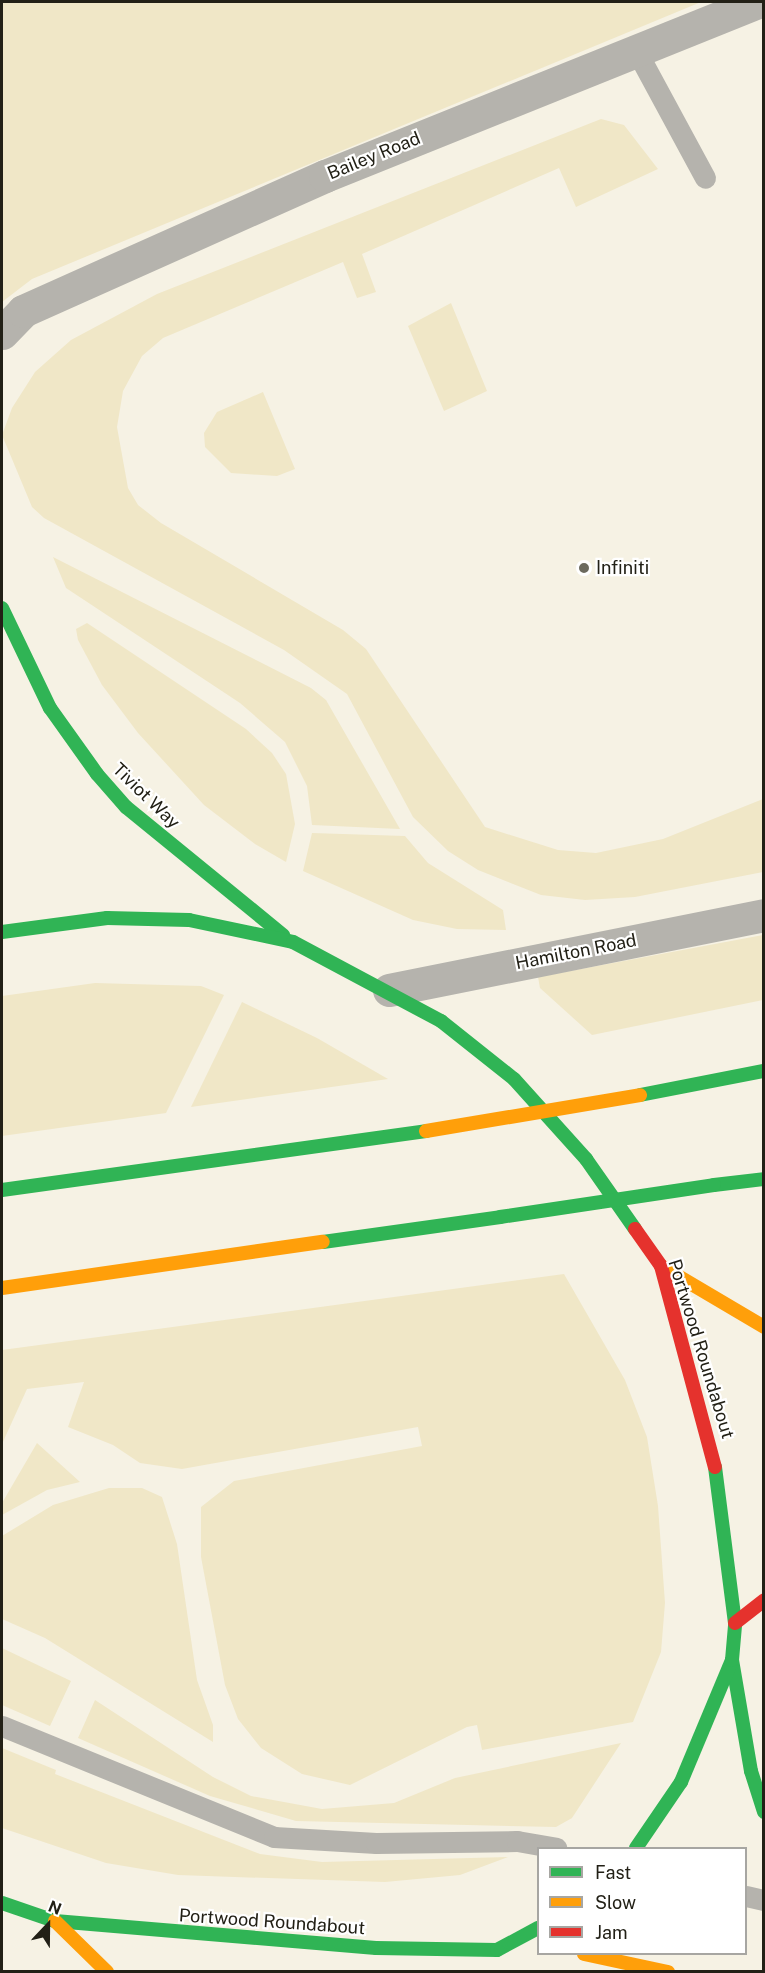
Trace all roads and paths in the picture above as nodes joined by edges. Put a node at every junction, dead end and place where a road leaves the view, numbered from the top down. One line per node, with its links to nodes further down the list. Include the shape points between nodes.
1 (758, 2): 2 (street, Bailey Road)
2 (637, 52): 3 (lane, via 649,82 675,118); 4 (street, Bailey Road, via 325,176 23,311)
3 (705, 178)
4 (2, 333)
5 (2, 608): 8 (main road, Tiviot Way, via 50,708 97,774 126,807 201,872)
6 (764, 915): 9 (street, Hamilton Road)
7 (2, 932): 8 (main road, Portwood Roundabout, via 107,918 189,920)
8 (292, 942): 9 (main road, Portwood Roundabout)
9 (389, 990): 13 (main road, Portwood Roundabout, via 441,1021 514,1079 586,1159)
10 (764, 1071): 12 (main road, bridge, via 426,1131)
11 (764, 1179): 14 (main road, bridge)
12 (2, 1190)
13 (662, 1266): 15 (main road); 17 (main road, Portwood Roundabout, via 713,1452)
14 (2, 1287)
15 (764, 1327)
16 (764, 1600): 17 (main road)
17 (735, 1623): 18 (main road, Portwood Roundabout)
18 (732, 1660): 20 (main road, via 751,1771); 22 (main road, Portwood Roundabout, via 681,1782)
19 (2, 1726): 21 (lane, via 274,1837 376,1843 517,1841)
20 (764, 1812)
21 (550, 1847)
22 (637, 1847)
23 (747, 1896): 24 (lane)
24 (764, 1900)
25 (2, 1903): 26 (main road, Portwood Roundabout)
26 (55, 1921): 30 (main road, Portwood Roundabout, via 263,1942); 33 (main road)
27 (537, 1929): 28 (main road, Portwood Roundabout)
28 (521, 1940): 29 (main road); 30 (main road, Portwood Roundabout)
29 (537, 1944)
30 (497, 1950): 32 (main road)
31 (593, 1955): 34 (main road)
32 (481, 1964)
33 (107, 1971)
34 (668, 1971)

